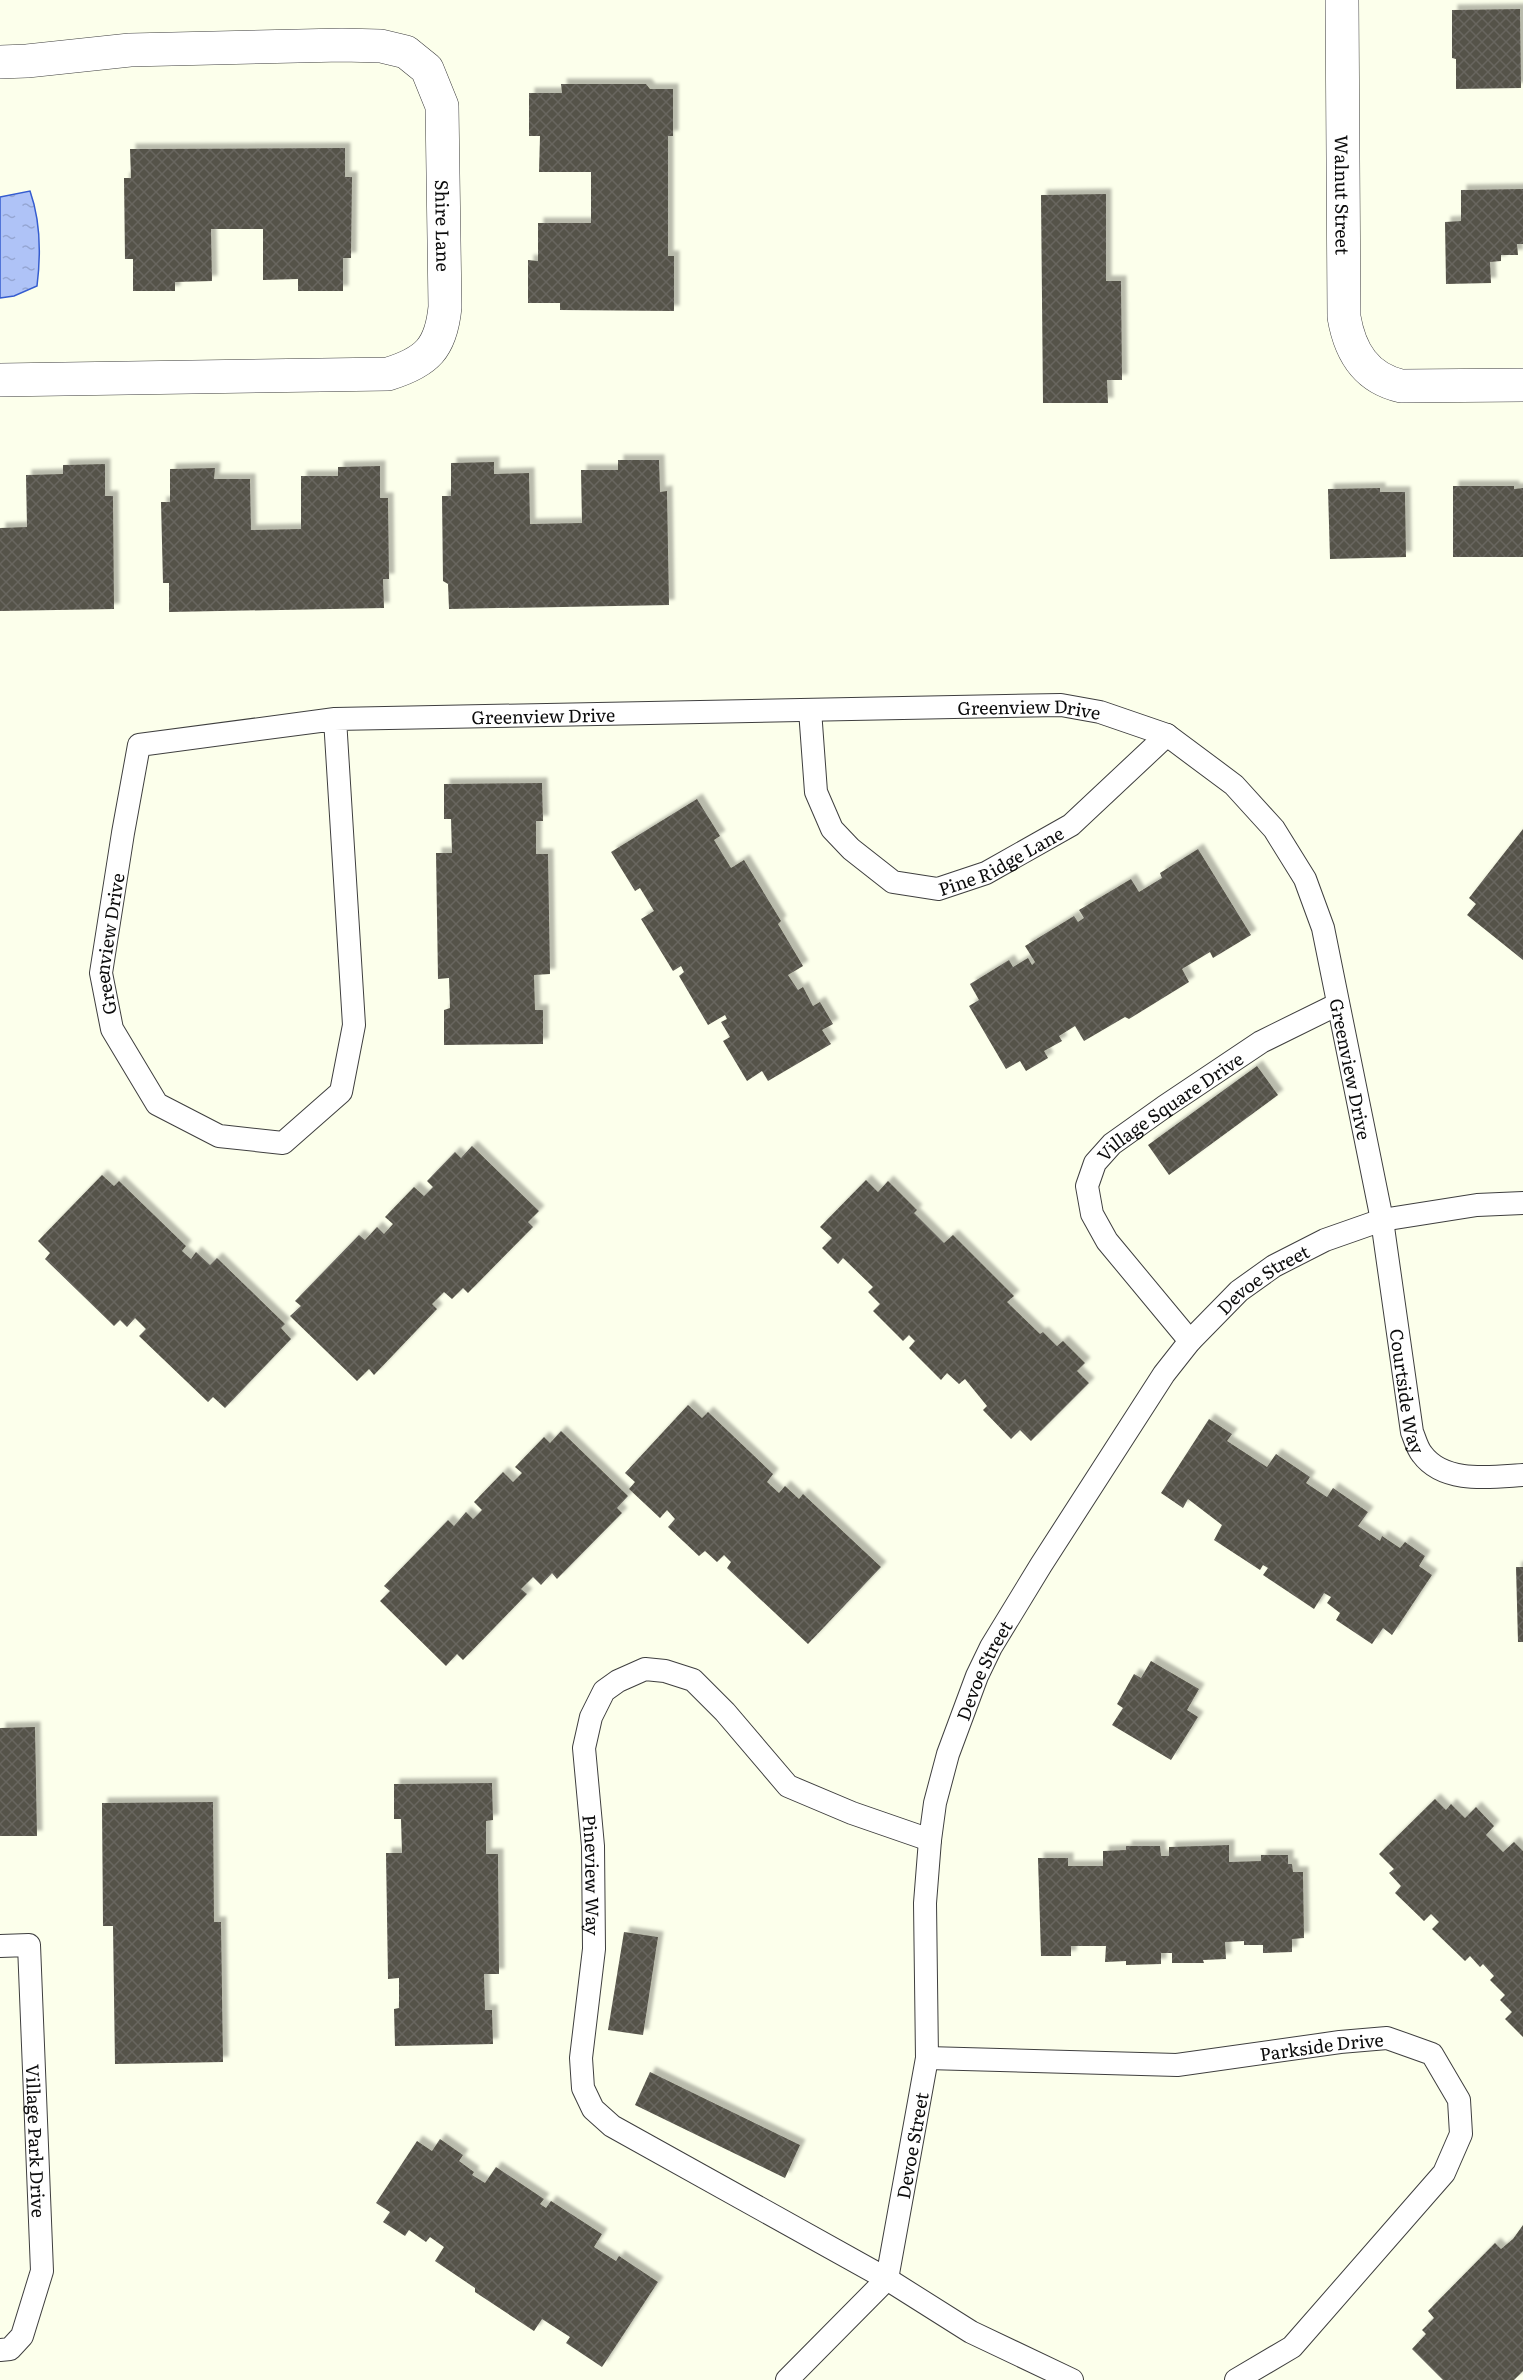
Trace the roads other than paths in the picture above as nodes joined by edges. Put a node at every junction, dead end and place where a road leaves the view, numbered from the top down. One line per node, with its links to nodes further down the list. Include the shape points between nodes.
1 (1342, 0): 4 (street, Walnut Street, via 1344,317 1351,345 1367,370 1401,386)
2 (14, 62): 3 (street, Shire Lane, via 154,49 342,45 381,46 406,52 427,69 442,106 444,316 436,342 426,356 411,367 388,374)
3 (0, 380)
4 (1523, 385)
5 (810, 710): 6 (lane, Greenview Drive); 7 (lane, Greenview Drive, via 1061,705 1100,712); 7 (lane, Pine Ridge Lane, via 816,792 832,829 850,849 893,882 938,889 986,873 1071,825)
6 (335, 719): 6 (lane, Greenview Drive, via 139,745 101,973 112,1029 157,1104 219,1136 283,1143 341,1092 354,1025)
7 (1167, 735): 8 (lane, Greenview Drive, via 1234,786 1274,829 1305,879 1323,928)
8 (1338, 1004): 10 (lane, Greenview Drive); 11 (lane, Village Square Drive, via 1261,1042 1138,1125 1095,1163 1087,1186 1092,1214 1107,1241)
9 (1523, 1203): 10 (lane, Devoe Street, via 1477,1205)
10 (1382, 1220): 11 (lane, Devoe Street, via 1325,1240 1274,1266 1239,1291); 12 (lane, Courtside Way, via 1412,1432 1422,1454 1440,1471 1486,1477)
11 (1190, 1341): 13 (lane, Devoe Street, via 1151,1394 991,1647 948,1754)
12 (1523, 1475)
13 (930, 1840): 15 (lane, Devoe Street, via 925,1903); 16 (lane, Pineview Way, via 788,1786 693,1680 645,1669 604,1691 591,1717 584,1748 593,1846 594,1949 581,2058 583,2088 593,2109 612,2126)
14 (0, 1946): 17 (lane, Village Park Drive, via 29,1945 42,2271 22,2336 10,2349)
15 (927, 2058): 16 (lane, Devoe Street); 20 (lane, Parkside Drive, via 1177,2065 1387,2038 1432,2054 1459,2100 1461,2134 1444,2173 1292,2347)
16 (887, 2279): 18 (lane); 19 (lane, via 971,2332)
17 (0, 2350)
18 (787, 2380)
19 (1072, 2380)
20 (1236, 2380)

